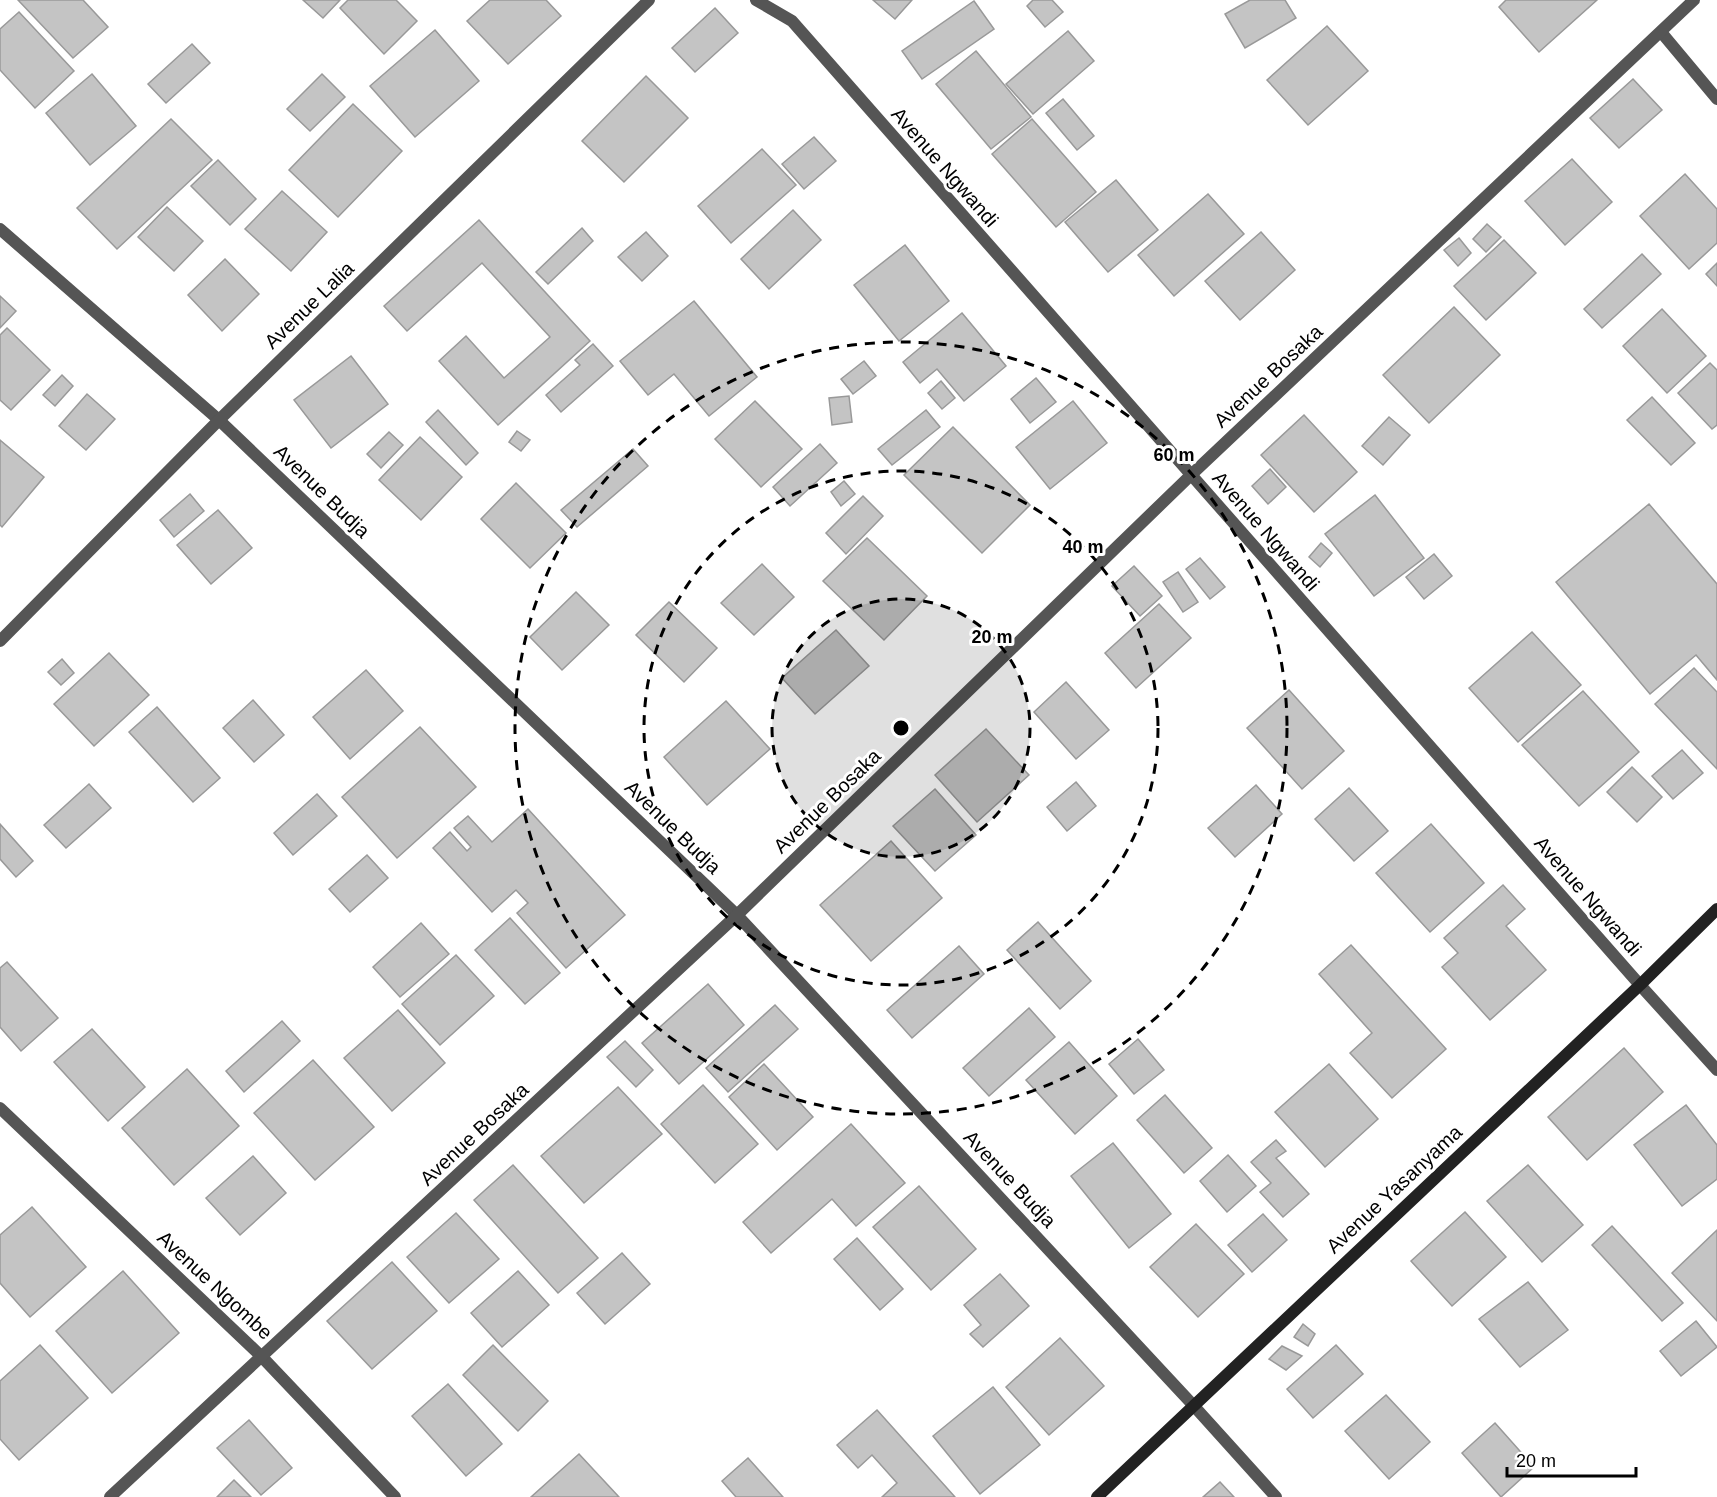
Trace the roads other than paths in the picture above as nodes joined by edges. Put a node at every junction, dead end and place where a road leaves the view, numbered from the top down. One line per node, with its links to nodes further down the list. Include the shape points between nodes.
1 (649, 0): 7 (street, Avenue Lalia)
2 (756, 0): 8 (street, Avenue Ngwandi, via 792,21)
3 (1694, 0): 4 (street, Avenue Bosaka)
4 (1661, 32): 5 (street); 8 (street, Avenue Bosaka)
5 (1717, 99)
6 (0, 229): 7 (street, Avenue Budja)
7 (219, 420): 9 (street, Avenue Lalia); 11 (street, Avenue Budja)
8 (1191, 476): 11 (street, Avenue Bosaka); 12 (street, Avenue Ngwandi)
9 (0, 641)
10 (1717, 909): 12 (street, Avenue Yasanyama)
11 (737, 915): 15 (street, Avenue Bosaka); 16 (street, Avenue Budja)
12 (1640, 985): 13 (street, Avenue Ngwandi); 16 (street, Avenue Yasanyama)
13 (1717, 1070)
14 (0, 1108): 15 (street, Avenue Ngombe)
15 (262, 1357): 17 (street, Avenue Bosaka); 18 (street, Avenue Ngombe)
16 (1193, 1405): 19 (street, Avenue Yasanyama); 20 (street, Avenue Budja)
17 (110, 1497)
18 (395, 1497)
19 (1097, 1497)
20 (1276, 1497)

